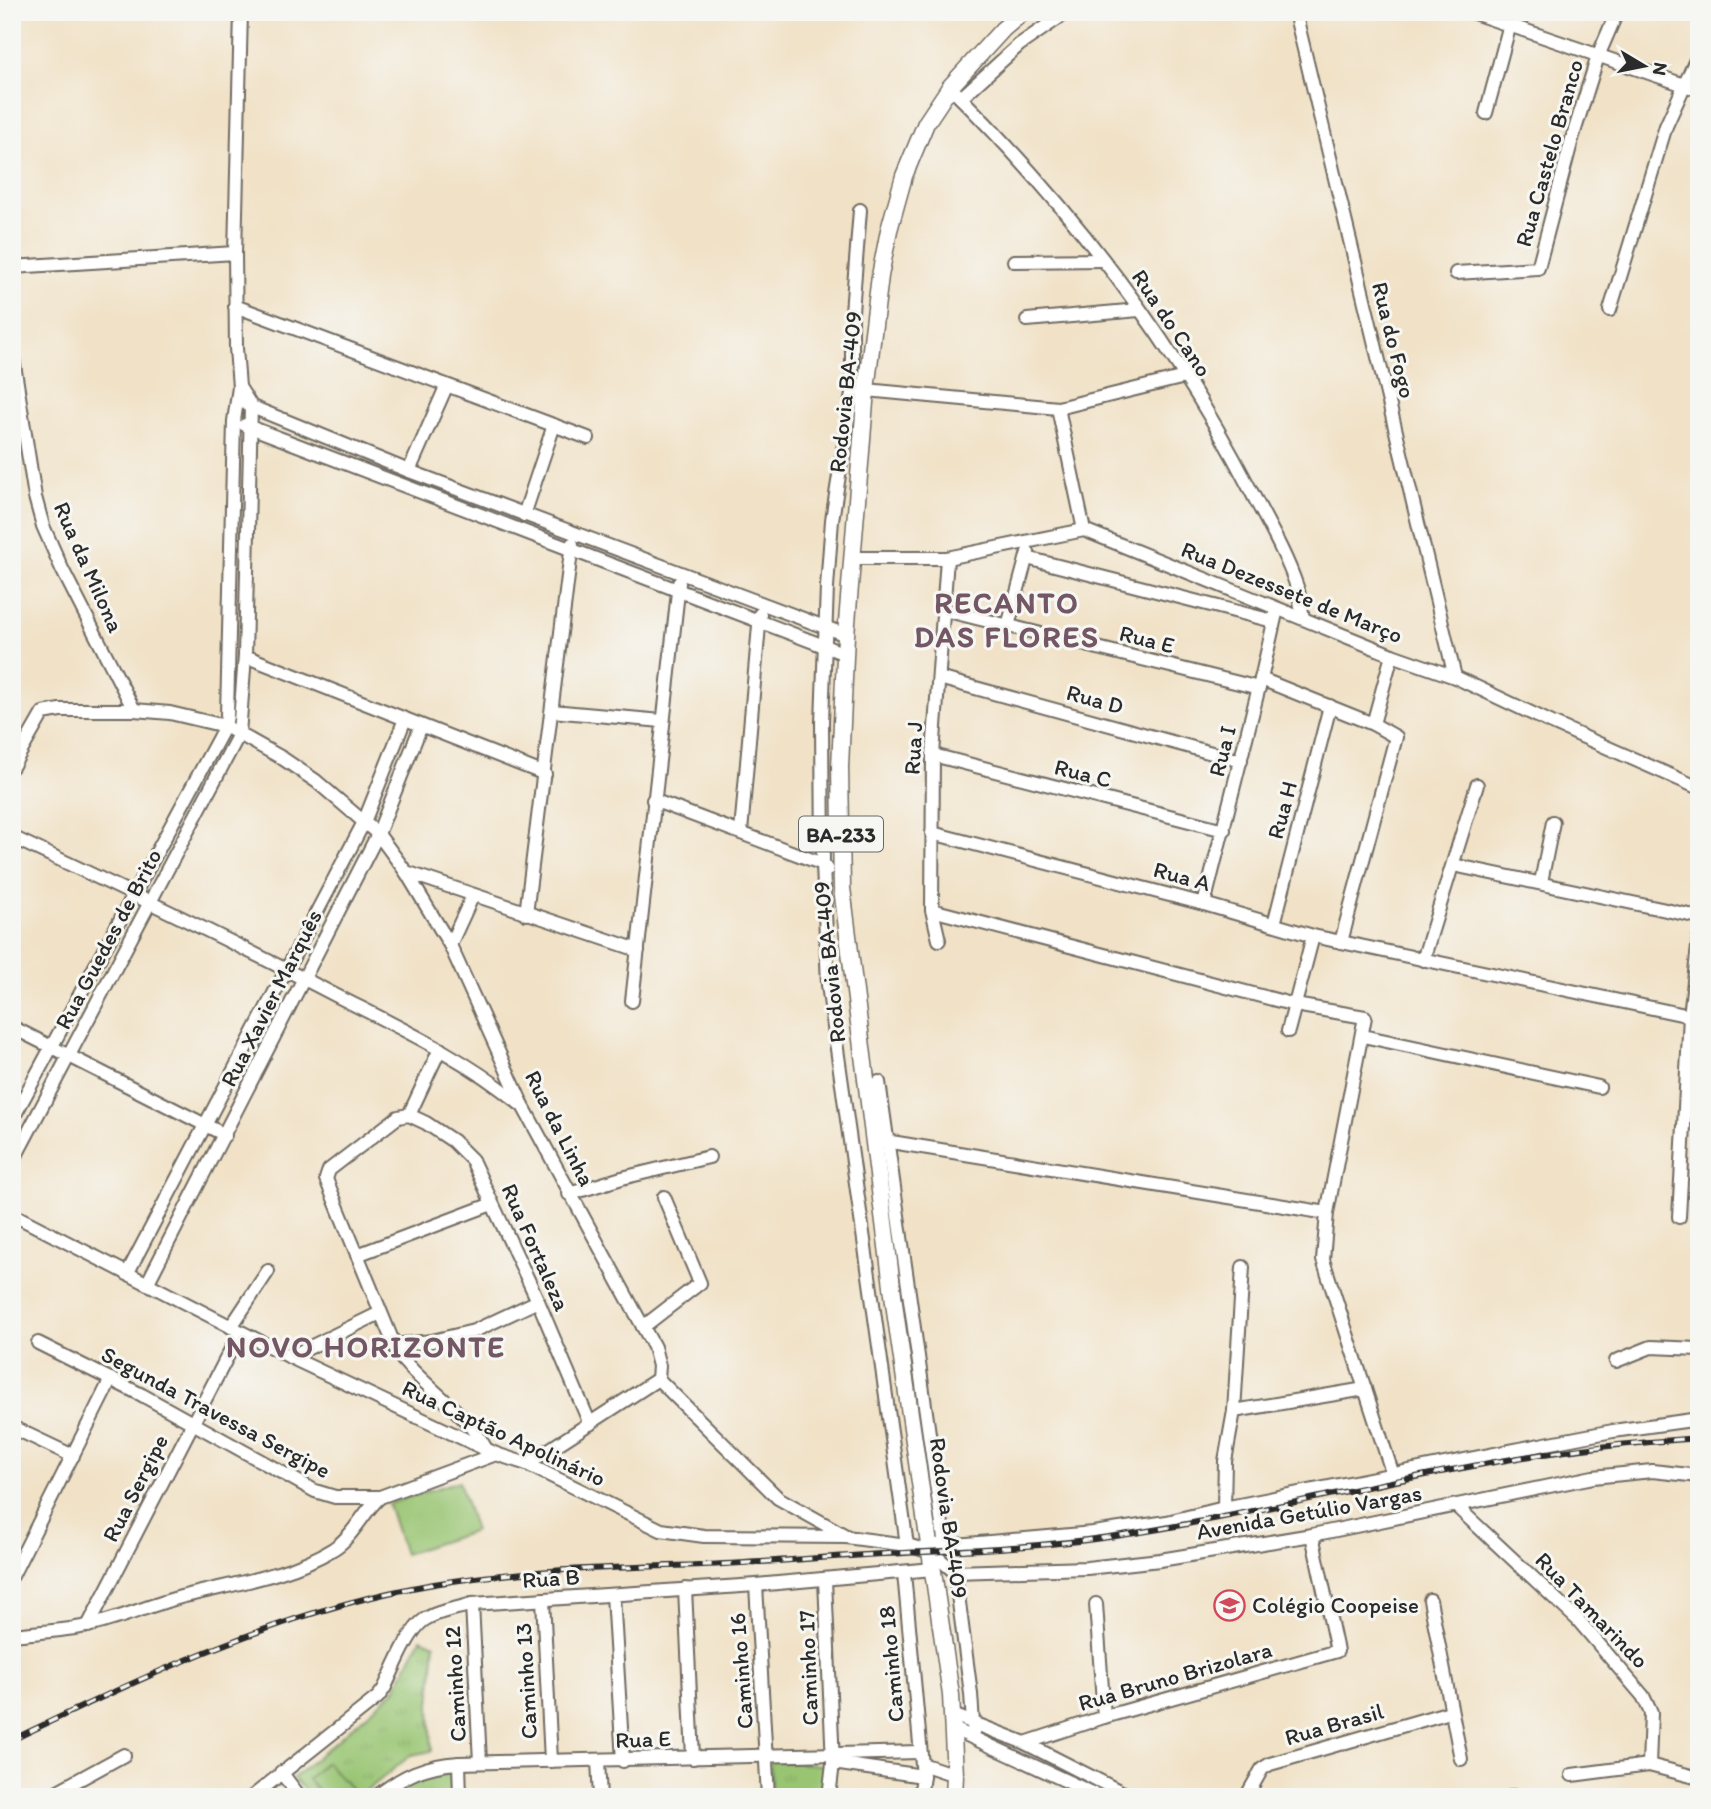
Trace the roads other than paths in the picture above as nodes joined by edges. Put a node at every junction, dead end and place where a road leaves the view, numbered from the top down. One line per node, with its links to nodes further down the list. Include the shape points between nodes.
1 (241, 12): 14 (street)
2 (1023, 12): 11 (main road, Rodovia BA-409 / BA-233, via 1003,29)
3 (1067, 12): 11 (street)
4 (1295, 12): 58 (street, Rua do Fogo)
5 (1471, 12): 7 (street)
6 (1617, 12): 9 (street, Rua Castelo Branco)
7 (1510, 24): 9 (street); 12 (street)
8 (1699, 52): 10 (street)
9 (1598, 56): 10 (street); 18 (street, Rua Castelo Branco, via 1538,268)
10 (1692, 88): 21 (street, via 1666,126)
11 (955, 92): 15 (street, Rua do Cano); 27 (main road, Rodovia BA-409 / BA-233, via 926,123 904,176 880,276)
12 (1486, 113)
13 (860, 210): 52 (street, via 852,312 852,393 832,520)
14 (234, 253): 17 (street); 19 (street)
15 (1103, 260): 16 (street); 20 (street, Rua do Cano)
16 (1014, 261)
17 (12, 267)
18 (1456, 273)
19 (235, 306): 25 (street); 26 (street)
20 (1139, 310): 22 (street); 24 (street, Rua do Cano)
21 (1610, 310)
22 (1027, 320)
23 (12, 352): 62 (street, Rua da Milona, via 43,526)
24 (1185, 377): 30 (street); 49 (street, Rua do Cano, via 1235,459 1278,544 1297,587)
25 (239, 387): 28 (street); 29 (street)
26 (446, 387): 32 (street); 35 (street)
27 (866, 390): 30 (street); 41 (main road, Rodovia BA-409 / BA-233)
28 (236, 401): 29 (street); 31 (street)
29 (251, 406): 33 (street); 35 (street)
30 (1058, 408): 37 (street)
31 (234, 421): 33 (street); 67 (street)
32 (554, 425): 34 (street); 36 (street)
33 (250, 427): 40 (street); 57 (street)
34 (588, 438)
35 (410, 471): 36 (street)
36 (524, 515): 38 (street)
37 (1084, 530): 39 (street); 48 (street, Rua Dezessete de Março)
38 (574, 533): 40 (street); 44 (street)
39 (1030, 541): 42 (street); 43 (street)
40 (572, 549): 45 (street); 63 (street)
41 (852, 558): 42 (street); 53 (main road, Rodovia BA-409 / BA-233)
42 (947, 558): 47 (street, Rua J)
43 (1027, 558): 48 (street); 51 (street)
44 (680, 572): 45 (street); 46 (street)
45 (678, 590): 50 (street); 65 (street)
46 (762, 603): 50 (street); 52 (street)
47 (944, 610): 51 (street, Rua E); 59 (street, Rua J)
48 (1275, 615): 49 (street, Rua Dezessete de Março); 60 (street, Rua I)
49 (1303, 618): 56 (street, Rua Dezessete de Março)
50 (760, 621): 54 (street); 80 (street)
51 (1008, 626): 60 (street, Rua E)
52 (825, 627): 53 (street); 54 (street)
53 (846, 635): 55 (main road, Rodovia BA-409 / BA-233)
54 (824, 645): 55 (street); 84 (street)
55 (845, 654): 88 (main road, Rodovia BA-409 / BA-233, via 840,767)
56 (1392, 655): 58 (street, Rua Dezessete de Março); 66 (street)
57 (245, 656): 64 (street); 69 (street)
58 (1455, 677): 75 (street, Rua Dezessete de Março)
59 (939, 678): 70 (street, Rua J); 71 (street, Rua D)
60 (1260, 684): 61 (street, Rua E); 71 (street, Rua I)
61 (1330, 706): 66 (street, Rua E); 96 (street, Rua H)
62 (134, 710): 67 (street, Rua da Linha); 72 (street, Rua da Linha, via 43,713)
63 (552, 711): 65 (street); 73 (street)
64 (405, 719): 68 (street); 77 (street, Rua Xavier Marquês)
65 (662, 721): 76 (street)
66 (1373, 724): 100 (street, Rua E, via 1396,737)
67 (225, 726): 69 (street, Rua da Linha); 89 (street, Rua Guedes de Brito)
68 (421, 726): 73 (street); 82 (street, Rua Xavier Marquês)
69 (239, 734): 77 (street, Rua da Linha, via 316,781); 91 (street, Rua Guedes de Brito)
70 (933, 755): 79 (street, Rua C); 81 (street, Rua J)
71 (1241, 761): 79 (street, Rua I)
72 (12, 767)
73 (545, 774): 94 (street)
74 (1477, 785): 85 (street)
75 (1699, 788)
76 (653, 800): 80 (street); 102 (street)
77 (364, 822): 82 (street, Rua da Linha); 104 (street, Rua Xavier Marquês)
78 (1553, 822): 87 (street)
79 (1224, 830): 92 (street, Rua I)
80 (741, 832): 84 (street)
81 (932, 833): 92 (street, Rua A); 93 (street, Rua J)
82 (378, 834): 86 (street, Rua da Linha); 105 (street, Rua Xavier Marquês)
83 (12, 836): 89 (street)
84 (823, 864): 88 (street); 163 (street, via 828,985)
85 (1453, 865): 87 (street); 103 (street)
86 (407, 872): 90 (street); 101 (street, Rua da Linha)
87 (1541, 883): 95 (street)
88 (842, 888): 122 (main road, Rodovia BA-409 / BA-233)
89 (133, 894): 91 (street); 112 (street, Rua Guedes de Brito)
90 (473, 895): 94 (street); 101 (street)
91 (152, 903): 104 (street); 114 (street, Rua Guedes de Brito)
92 (1204, 904): 96 (street, Rua A)
93 (932, 910): 99 (street, Rua J); 107 (street)
94 (526, 914): 102 (street)
95 (1699, 916)
96 (1274, 924): 97 (street, Rua A)
97 (1313, 936): 100 (street, Rua A); 107 (street)
98 (1699, 938): 108 (street)
99 (939, 940)
100 (1341, 942): 103 (street, Rua A)
101 (450, 945): 117 (street, Rua da Linha)
102 (638, 950): 106 (street)
103 (1423, 960): 108 (street, Rua A)
104 (286, 969): 105 (street); 120 (street, Rua Xavier Marquês)
105 (304, 978): 113 (street); 121 (street, Rua Xavier Marquês)
106 (632, 1001)
107 (1295, 1005): 110 (street); 111 (street, via 1364,1017)
108 (1694, 1016): 130 (street)
109 (12, 1027): 112 (street)
110 (1288, 1031)
111 (1363, 1036): 116 (street); 128 (street)
112 (51, 1046): 114 (street); 119 (street, Rua Guedes de Brito)
113 (440, 1049): 117 (street); 118 (street)
114 (70, 1056): 120 (street); 124 (street, Rua Guedes de Brito)
115 (879, 1082): 122 (street)
116 (1599, 1087)
117 (523, 1106): 125 (street, Rua da Linha)
118 (409, 1115): 127 (street, Rua Fortaleza, via 463,1150); 131 (street, via 398,1117 326,1174)
119 (12, 1120)
120 (205, 1124): 121 (street); 134 (street, Rua Xavier Marquês)
121 (225, 1135): 135 (street, Rua Xavier Marquês)
122 (880, 1140): 128 (street); 164 (main road, Rodovia BA-409 / BA-233)
123 (709, 1157): 125 (street)
124 (12, 1163)
125 (569, 1194): 138 (street, Rua da Linha)
126 (664, 1197): 138 (street, via 700,1283)
127 (492, 1204): 131 (street); 136 (street, Rua Fortaleza)
128 (1327, 1213): 147 (street, via 1323,1260)
129 (12, 1214): 134 (street, Rua Captão Apolinário)
130 (1679, 1217)
131 (358, 1255): 137 (street)
132 (1243, 1267): 148 (street)
133 (268, 1270): 139 (street, Rua Sergipe)
134 (127, 1274): 135 (street, Rua Captão Apolinário)
135 (147, 1284): 139 (street, Rua Captão Apolinário)
136 (538, 1301): 141 (street, via 474,1331); 151 (street, Rua Fortaleza)
137 (380, 1313): 141 (street); 143 (street)
138 (643, 1327): 146 (street, Rua da Linha, via 658,1358)
139 (236, 1330): 143 (street, Rua Captão Apolinário); 150 (street, Rua Sergipe)
140 (38, 1343): 145 (street, Segunda Travessa Sergipe)
141 (393, 1345): 153 (street, via 410,1368 473,1427)
142 (1699, 1349): 144 (street, via 1651,1348)
143 (290, 1357): 153 (street, Rua Captão Apolinário)
144 (1616, 1361)
145 (111, 1379): 150 (street, Segunda Travessa Sergipe); 154 (street)
146 (658, 1379): 151 (street); 162 (street, via 778,1498)
147 (1364, 1389): 148 (street); 156 (street)
148 (1234, 1411): 160 (street, via 1225,1461)
149 (1699, 1419): 156 (street, Avenida Getúlio Vargas, via 1613,1431)
150 (192, 1422): 158 (street, Segunda Travessa Sergipe, via 326,1495); 178 (street, Rua Sergipe)
151 (590, 1424): 155 (street)
152 (12, 1427): 154 (street)
153 (491, 1452): 155 (street, Rua Captão Apolinário); 158 (street)
154 (73, 1456): 165 (street)
155 (527, 1464): 162 (street, Rua Captão Apolinário, via 662,1530 704,1536)
156 (1393, 1475): 160 (street, Avenida Getúlio Vargas)
157 (1699, 1476): 159 (street, Avenida Getúlio Vargas, via 1652,1471 1593,1476)
158 (380, 1497): 178 (street, via 333,1549 301,1564)
159 (1456, 1506): 161 (street, Avenida Getúlio Vargas); 197 (street, Rua Tamarindo, via 1578,1620 1643,1696 1651,1713)
160 (1224, 1508): 164 (street, Avenida Getúlio Vargas, via 1093,1533)
161 (1312, 1535): 167 (street, Avenida Getúlio Vargas, via 1087,1568); 181 (street, Rua Bruno Brizolara, via 1337,1651)
162 (846, 1536): 163 (street, Rua Captão Apolinário)
163 (907, 1545): 164 (street, Rua Captão Apolinário)
164 (935, 1547): 166 (main road, Rodovia BA-409 / BA-233); 167 (street)
165 (17, 1553): 169 (street)
166 (933, 1569): 168 (street, Rua B); 182 (main road, Rodovia BA-409 / BA-233)
167 (955, 1572): 183 (street)
168 (904, 1573): 170 (street, Rua B); 196 (street, Caminho 18)
169 (12, 1576)
170 (825, 1580): 171 (street, Rua B); 189 (street, Caminho 17)
171 (756, 1585): 172 (street, Rua B); 186 (street, Caminho 16)
172 (685, 1589): 173 (street, Rua B); 188 (street)
173 (613, 1595): 174 (street, Rua B); 193 (street)
174 (543, 1599): 177 (street, Rua B); 191 (street, Caminho 13)
175 (1430, 1600): 180 (street)
176 (1096, 1604): 181 (street)
177 (472, 1605): 194 (street, Caminho 12); 198 (street, Rua B, via 425,1619 416,1627 378,1697)
178 (88, 1626): 179 (street)
179 (12, 1635)
180 (1450, 1712): 190 (street); 215 (street, Rua Brasil, via 1270,1764 1262,1769)
181 (1104, 1717): 185 (street, Rua Bruno Brizolara)
182 (953, 1722): 183 (street); 184 (street); 199 (main road, BA-233)
183 (973, 1723): 184 (street); 185 (street)
184 (974, 1738): 203 (street)
185 (1025, 1743): 202 (street)
186 (767, 1754): 188 (street, Rua E); 189 (street, Rua E); 210 (street, Caminho 16)
187 (124, 1755): 204 (street)
188 (693, 1758): 193 (street, Rua E)
189 (833, 1758): 196 (street, Rua E); 196 (street); 211 (street, Caminho 17)
190 (1461, 1759)
191 (551, 1761): 192 (street, Rua E); 194 (street, Rua E)
192 (598, 1761): 193 (street, Rua E); 209 (street)
193 (623, 1761)
194 (480, 1762): 195 (street, Rua E)
195 (459, 1763): 207 (street, Rua E, via 418,1770); 208 (street)
196 (922, 1764): 199 (street, Rua E); 212 (street, Caminho 18)
197 (1649, 1765): 200 (street); 201 (street)
198 (281, 1772): 205 (street, Rua B); 206 (street)
199 (956, 1775): 213 (main road, BA-233)
200 (1572, 1775)
201 (1699, 1778)
202 (1105, 1783): 203 (street); 214 (street)
203 (1100, 1796)
204 (47, 1797)
205 (252, 1797)
206 (300, 1797)
207 (376, 1797)
208 (460, 1797)
209 (600, 1797)
210 (768, 1797)
211 (829, 1797)
212 (920, 1797)
213 (954, 1797)
214 (1131, 1797)
215 (1246, 1797)

